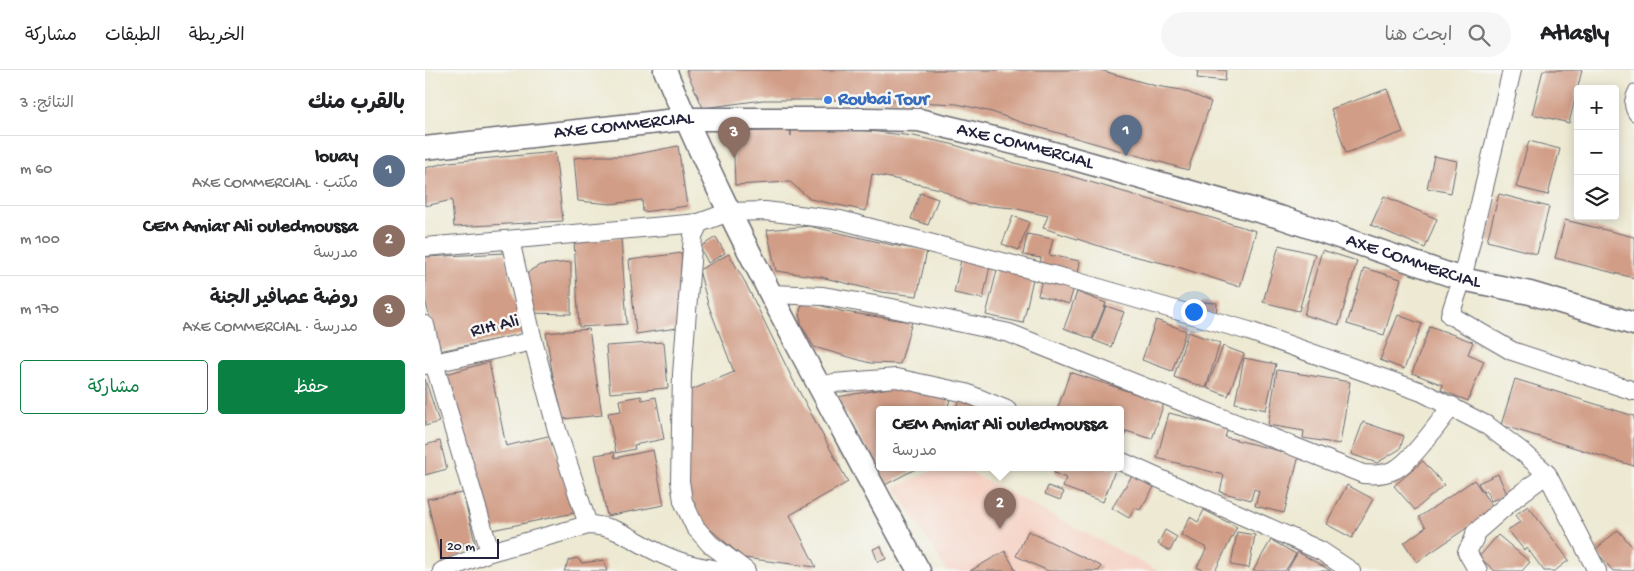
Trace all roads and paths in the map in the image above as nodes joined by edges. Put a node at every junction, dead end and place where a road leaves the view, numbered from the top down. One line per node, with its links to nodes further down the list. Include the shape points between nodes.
1 (665, 70): 5 (street)
2 (1512, 70): 11 (street)
3 (1634, 89): 4 (lane, via 1629,106)
4 (1634, 116)
5 (685, 120): 6 (street, AXE COMMERCIAL); 7 (street); 11 (street, AXE COMMERCIAL, via 919,120 1039,149 1283,218)
6 (425, 148)
7 (729, 212): 8 (street); 12 (street); 20 (street, via 765,211 840,220 1064,278 1249,331 1414,388)
8 (699, 223): 9 (street); 27 (street, via 693,236 682,374 680,481 683,501 695,528 710,544)
9 (511, 240): 10 (street); 15 (street, RIH Ali)
10 (425, 248)
11 (1462, 279): 13 (street, AXE COMMERCIAL, via 1530,293); 18 (street, via 1450,316 1512,351)
12 (771, 294): 17 (street); 20 (street, via 832,297 887,306 1009,333 1363,474 1379,475 1407,462)
13 (1634, 324)
14 (425, 325): 16 (street)
15 (532, 337): 16 (street, RIH Ali, via 533,341); 23 (street, via 557,430)
16 (429, 364): 24 (street)
17 (820, 387): 19 (street, via 896,378 966,393); 28 (street)
18 (1634, 391)
19 (997, 406)
20 (1452, 406): 22 (street, via 1488,426)
21 (1124, 463): 29 (street, via 1321,551)
22 (1547, 474): 30 (street, via 1516,496 1475,533 1467,552); 31 (street)
23 (588, 525): 24 (street); 26 (street, via 616,530 688,564)
24 (490, 552): 25 (street)
25 (442, 571)
26 (725, 571)
27 (747, 571)
28 (919, 571)
29 (1351, 571)
30 (1478, 571)
31 (1597, 571)

